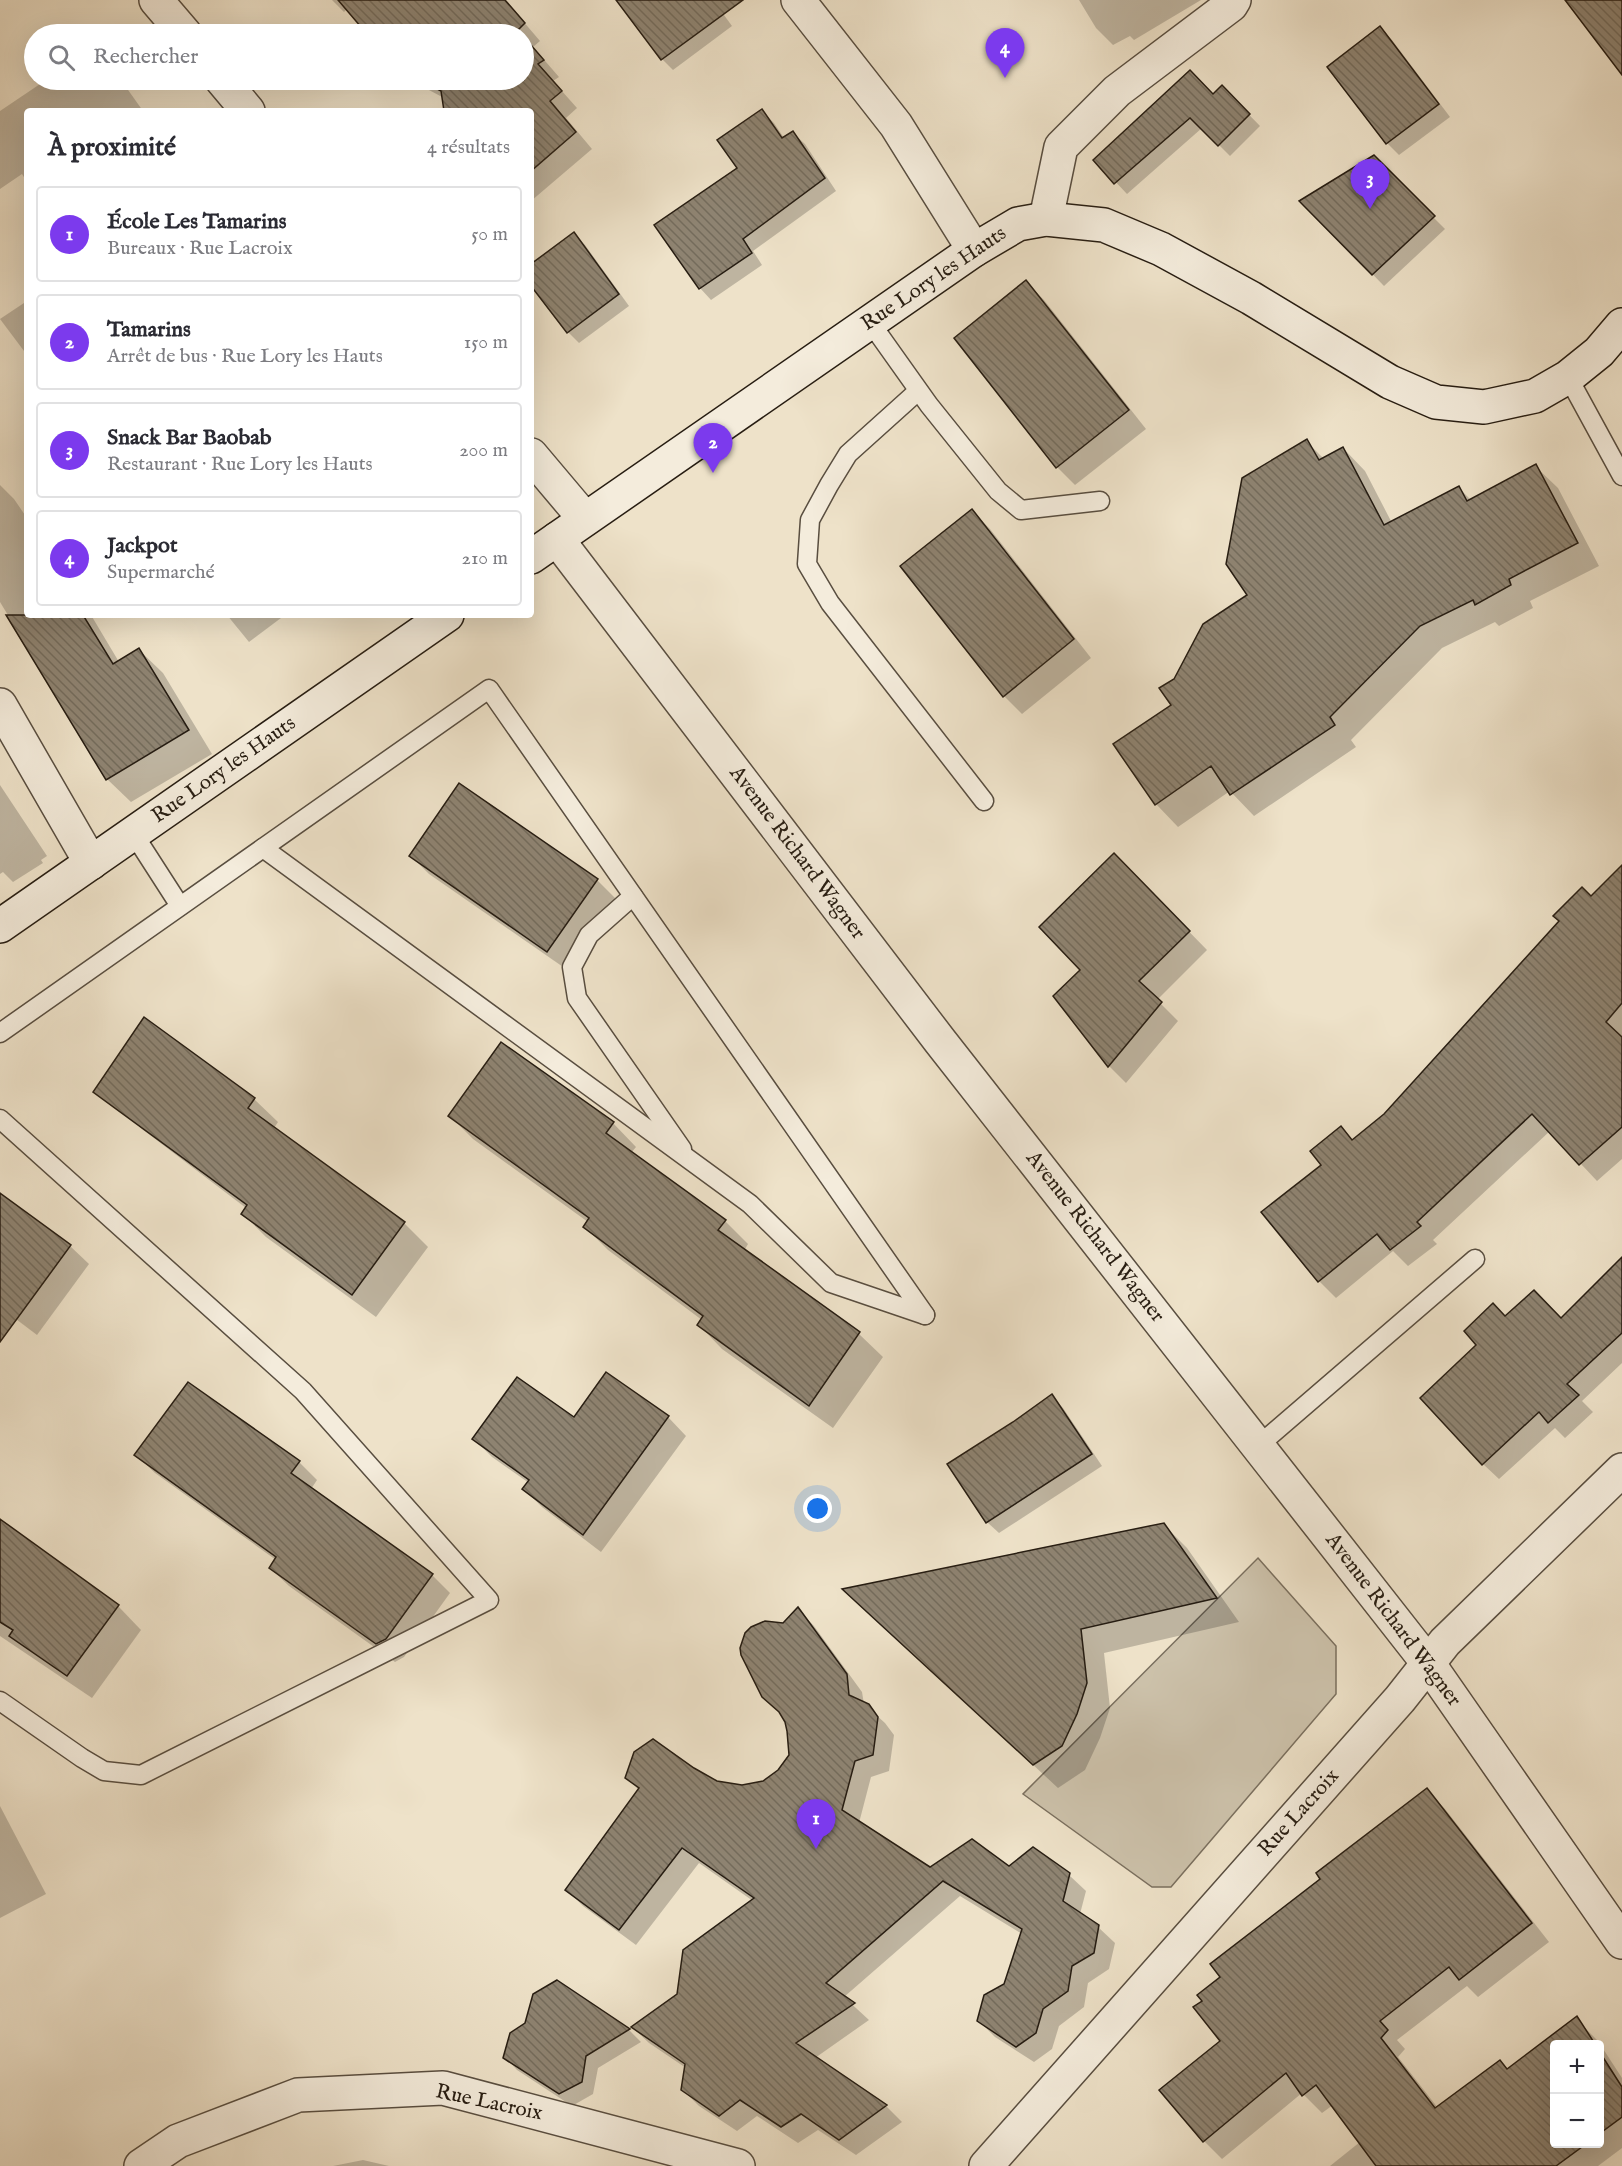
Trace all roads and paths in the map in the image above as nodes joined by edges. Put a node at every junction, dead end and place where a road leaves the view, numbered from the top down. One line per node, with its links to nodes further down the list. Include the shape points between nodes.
1 (156, 0): 4 (street)
2 (798, 0): 8 (street, via 896,125)
3 (1234, 0): 7 (street, via 1117,91 1061,147)
4 (176, 24)
5 (230, 90): 6 (street)
6 (245, 108)
7 (1046, 219): 8 (street, Rue Lory les Hauts, via 1018,224); 11 (street, Rue Lory les Hauts, via 1104,225 1161,249 1390,382 1436,402 1484,407 1535,396)
8 (974, 250): 9 (street, Rue Lory les Hauts)
9 (870, 322): 12 (lane); 16 (street, Rue Lory les Hauts)
10 (1622, 325): 11 (street, Rue Lory les Hauts, via 1599,352)
11 (1568, 377): 14 (lane)
12 (918, 391): 15 (lane, via 998,491 1021,510); 20 (lane, via 848,454 810,520 807,564 830,603)
13 (534, 459): 16 (street)
14 (1622, 476)
15 (1100, 501)
16 (585, 519): 17 (street, Rue Lory les Hauts)
17 (544, 548): 31 (street, Avenue Richard Wagner)
18 (443, 618): 21 (street, Rue Lory les Hauts)
19 (0, 705): 23 (street)
20 (984, 801)
21 (133, 833): 23 (street, Rue Lory les Hauts); 25 (lane)
22 (263, 848): 24 (lane, via 489,689); 25 (lane); 29 (lane)
23 (91, 863): 26 (street, Rue Lory les Hauts)
24 (633, 896): 29 (lane, via 590,935 572,967 577,998); 29 (lane, via 925,1315 831,1283 750,1204)
25 (180, 906): 27 (lane)
26 (0, 926)
27 (0, 1033)
28 (0, 1119): 34 (lane, via 303,1391 489,1600 141,1775 104,1771)
29 (691, 1161)
30 (1475, 1258): 31 (lane)
31 (1259, 1445): 33 (street, Avenue Richard Wagner)
32 (1622, 1470): 33 (street, Rue Lacroix)
33 (1428, 1663): 35 (street, Avenue Richard Wagner); 38 (street, Rue Lacroix)
34 (0, 1701)
35 (1622, 1942)
36 (141, 2166): 37 (street, Rue Lacroix, via 178,2141 298,2095 443,2088)
37 (738, 2166)
38 (986, 2166)

